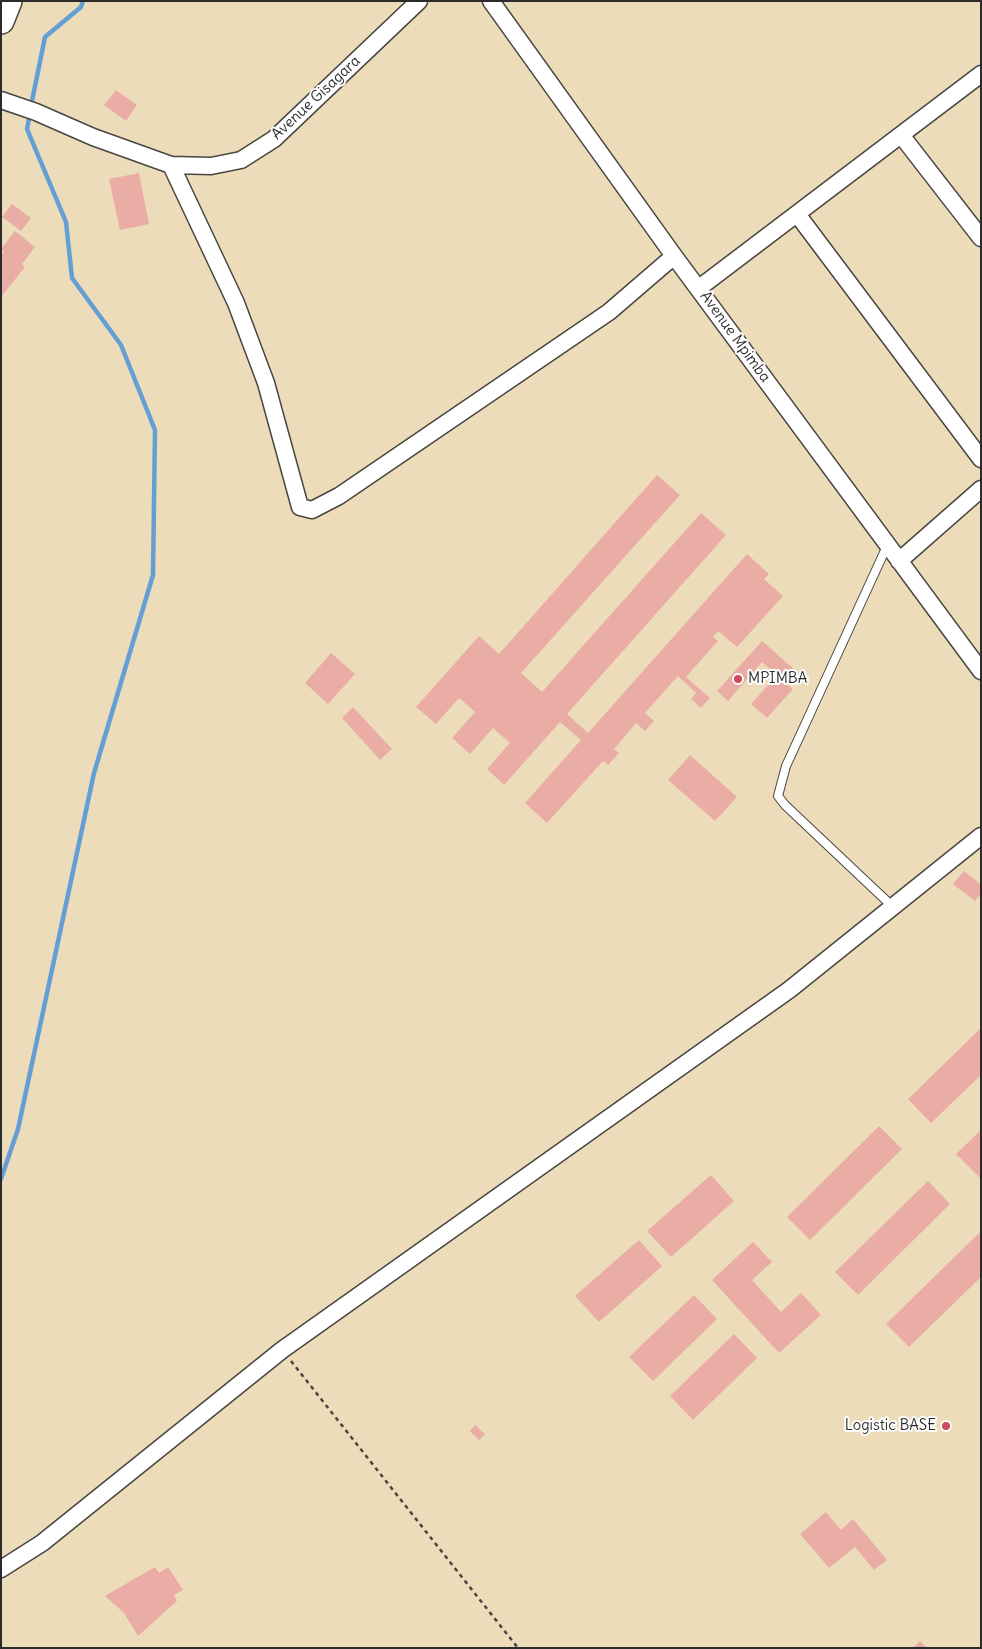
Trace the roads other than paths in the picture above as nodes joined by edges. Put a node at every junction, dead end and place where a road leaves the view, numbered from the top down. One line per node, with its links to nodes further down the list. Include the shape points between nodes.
1 (9, 1): 4 (main road)
2 (419, 1): 8 (street, Avenue Gisagara, via 274,139 241,160 211,166)
3 (491, 1): 11 (street, Avenue Mpimba)
4 (1, 21)
5 (981, 74): 7 (street)
6 (1, 100): 8 (street, Avenue Gisagara)
7 (901, 135): 9 (street); 10 (street)
8 (171, 165): 11 (street, via 236,303 266,383 300,507 312,510 339,496 609,312)
9 (797, 214): 12 (street); 13 (street)
10 (981, 238)
11 (674, 256): 12 (street, Avenue Mpimba)
12 (699, 288): 15 (street, Avenue Mpimba)
13 (981, 459)
14 (981, 489): 16 (street)
15 (887, 546): 16 (street, Avenue Mpimba); 19 (lane, via 786,766 778,796)
16 (899, 561): 17 (street, Avenue Mpimba)
17 (981, 671)
18 (981, 836): 19 (street)
19 (892, 906): 20 (street, via 788,990 282,1350 42,1543)
20 (1, 1569)

